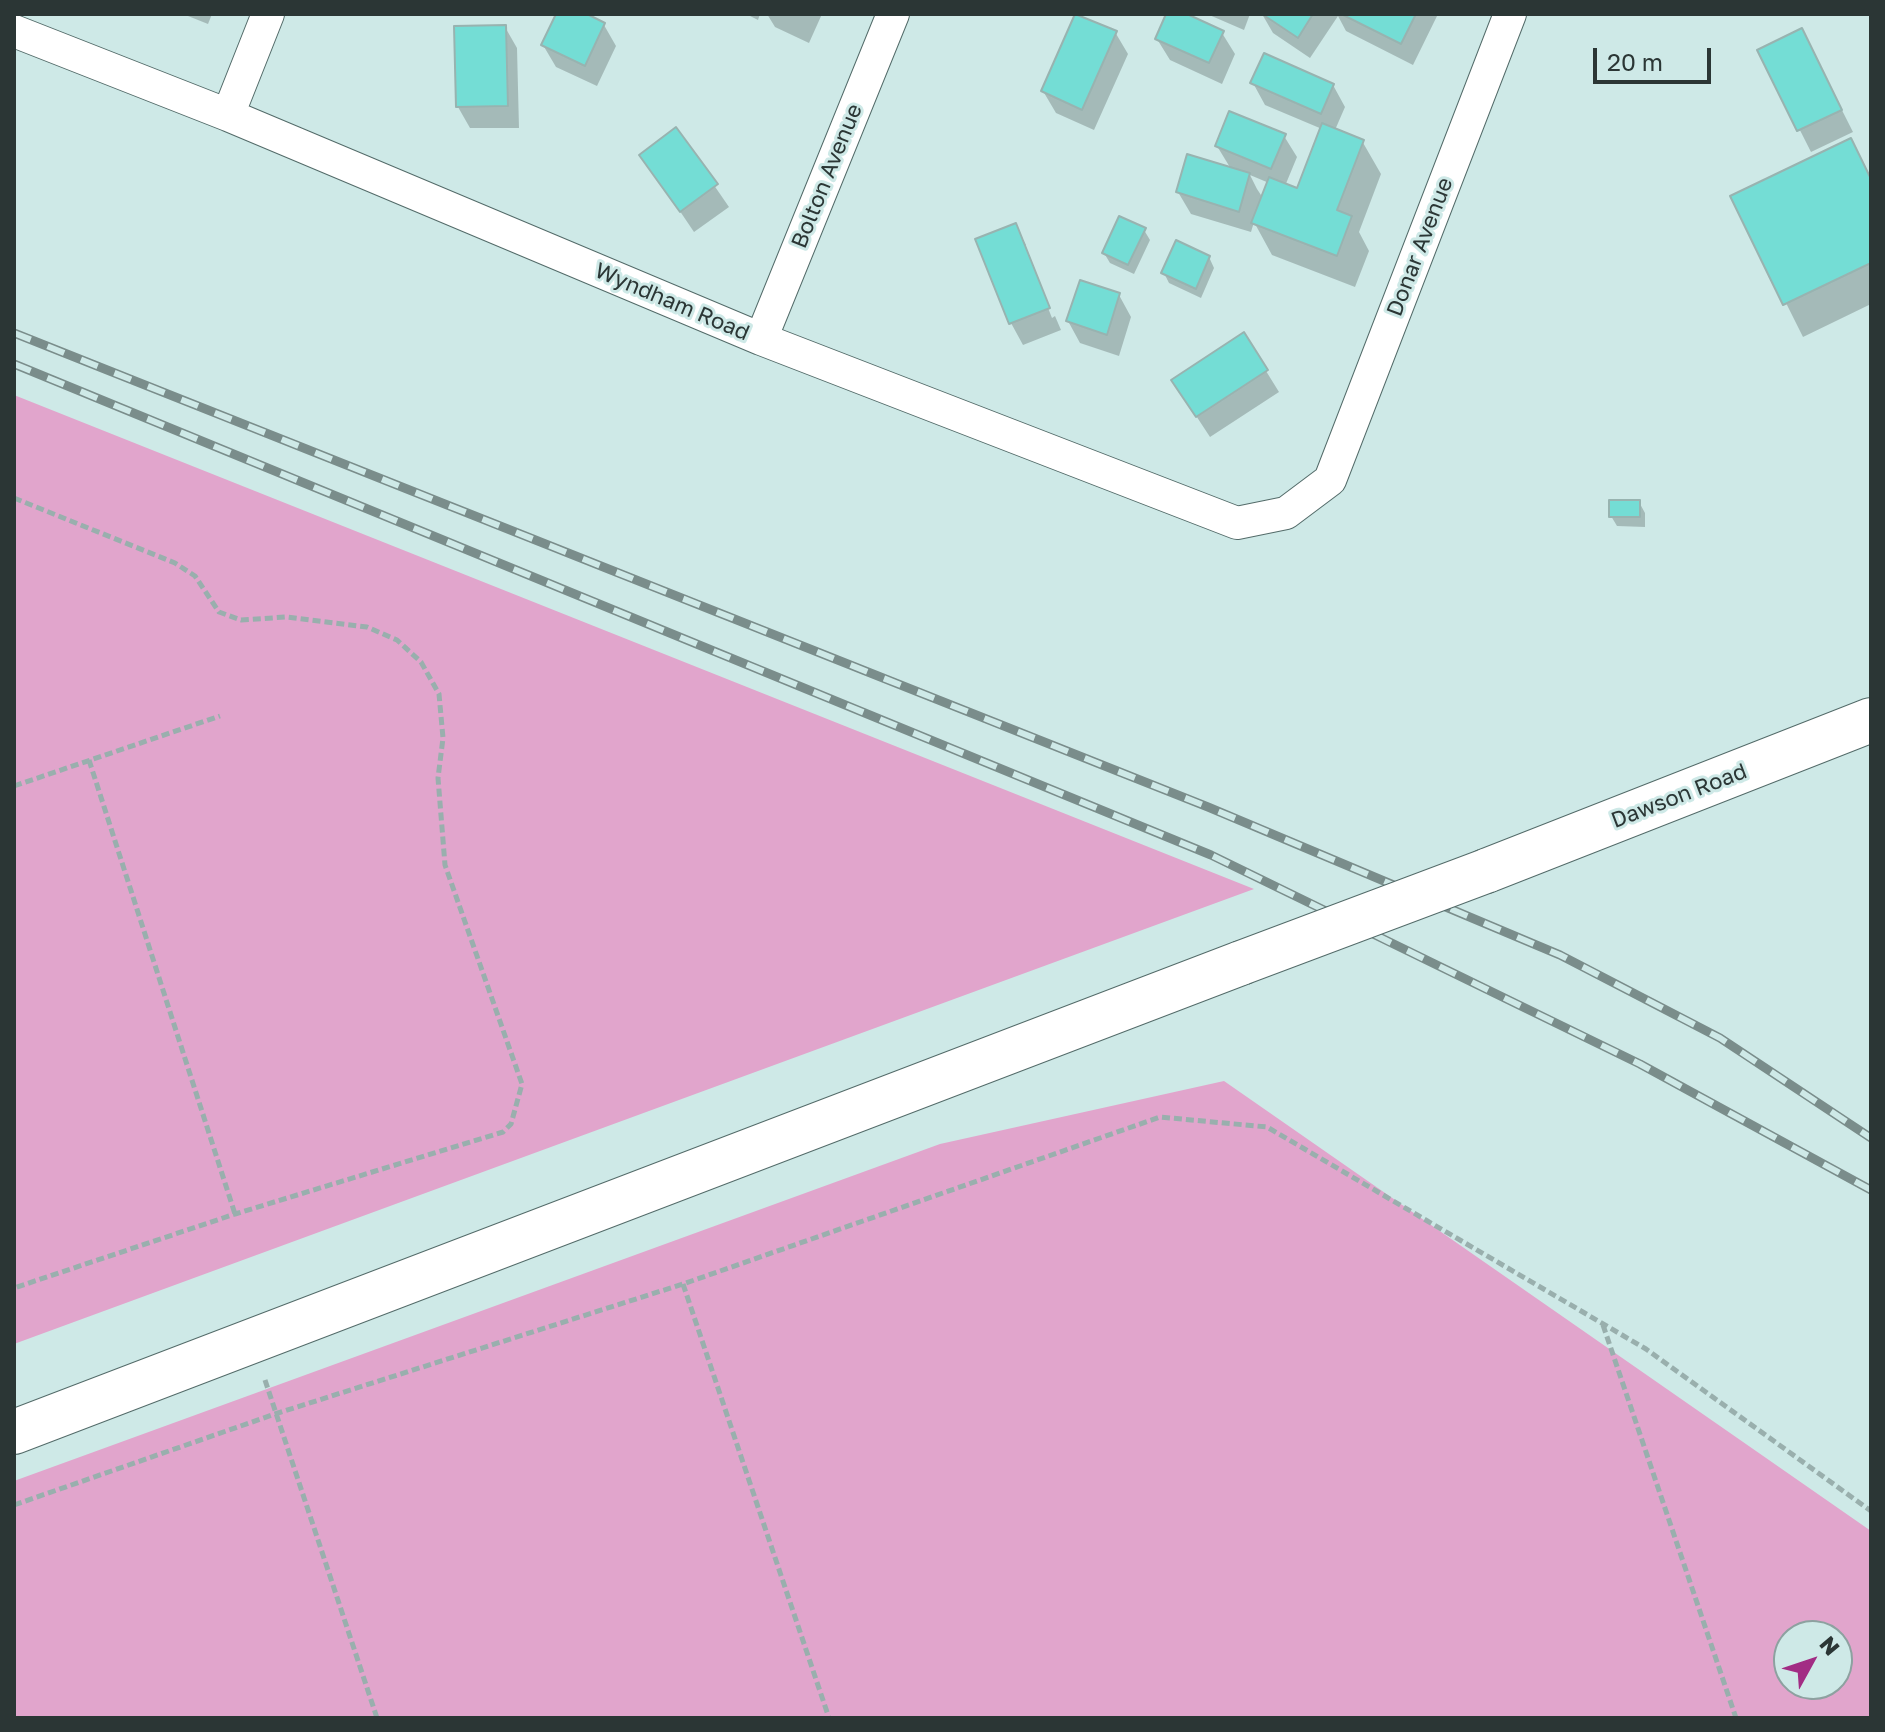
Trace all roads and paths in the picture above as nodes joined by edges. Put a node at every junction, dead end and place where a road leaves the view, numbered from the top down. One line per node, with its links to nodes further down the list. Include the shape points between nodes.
1 (268, 14): 5 (street)
2 (893, 14): 6 (street, Bolton Avenue)
3 (1510, 14): 7 (street, Donar Avenue)
4 (14, 31): 5 (street, Wyndham Road)
5 (228, 115): 6 (street, Wyndham Road)
6 (761, 339): 7 (street, Wyndham Road, via 1237,523 1286,513)
7 (1330, 480)
8 (14, 498): 13 (path, via 175,563 195,576 219,612 241,620 328,620 367,627 397,640 421,662 439,694 445,865 522,1084 511,1124 503,1132)
9 (220, 716): 11 (path)
10 (1871, 720): 17 (street, Dawson Road, bridge)
11 (89, 760): 12 (path); 13 (path)
12 (14, 786)
13 (235, 1214): 15 (path)
14 (683, 1284): 16 (path, via 1160,1117 1267,1127); 18 (path); 23 (path)
15 (14, 1288)
16 (1602, 1324): 21 (path, via 1646,1349); 24 (path)
17 (253, 1341): 18 (path); 19 (street, Dawson Road)
18 (275, 1414): 20 (path); 22 (path)
19 (14, 1432)
20 (14, 1505)
21 (1871, 1511)
22 (377, 1718)
23 (829, 1718)
24 (1736, 1718)

